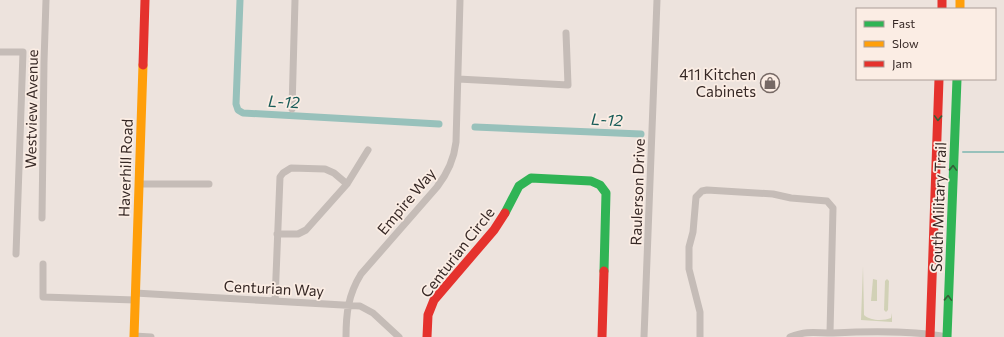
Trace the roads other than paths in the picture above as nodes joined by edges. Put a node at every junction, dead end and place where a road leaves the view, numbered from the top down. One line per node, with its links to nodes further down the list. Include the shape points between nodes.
1 (46, 0): 16 (street, Westview Avenue)
2 (144, 0): 13 (street, Haverhill Road)
3 (295, 0): 11 (street)
4 (460, 0): 8 (street, Empire Way)
5 (656, 0): 31 (street, Raulerson Drive)
6 (566, 33): 8 (street, via 568,85)
7 (0, 52): 18 (street, via 23,52)
8 (458, 79): 22 (street, Empire Way, via 456,142 449,169 437,187 361,274)
9 (939, 80): 24 (street, South Military Trail, one-way to 24)
10 (957, 80): 34 (street, South Military Trail, one-way to 10)
11 (292, 109)
12 (368, 150): 15 (street)
13 (139, 184): 14 (street); 20 (street, Haverhill Road)
14 (209, 184)
15 (347, 184): 17 (street, via 306,230 298,234); 17 (street, via 325,169 296,167 286,170 279,183)
16 (42, 218)
17 (277, 234): 21 (street)
18 (16, 254)
19 (43, 264): 20 (street, Centurian Way, via 43,296)
20 (135, 297): 21 (street, Centurian Way); 25 (street, Haverhill Road)
21 (275, 301): 22 (street, Centurian Way)
22 (348, 305): 27 (street, Empire Way); 28 (street, Centurian Way, via 369,310)
23 (830, 333): 24 (street, via 856,331); 32 (street, via 833,208 831,204 827,201 773,194 707,190 696,197 689,247 689,269 700,312); 33 (street, via 807,332)
24 (930, 335): 34 (street)
25 (134, 337): 26 (street)
26 (151, 337)
27 (346, 337)
28 (399, 337)
29 (427, 337): 30 (street, Centurian Circle, via 428,315 434,300 494,230 522,182 531,178 591,181 600,185 606,193)
30 (602, 337)
31 (644, 337)
32 (700, 337)
33 (790, 337)
34 (947, 337)

